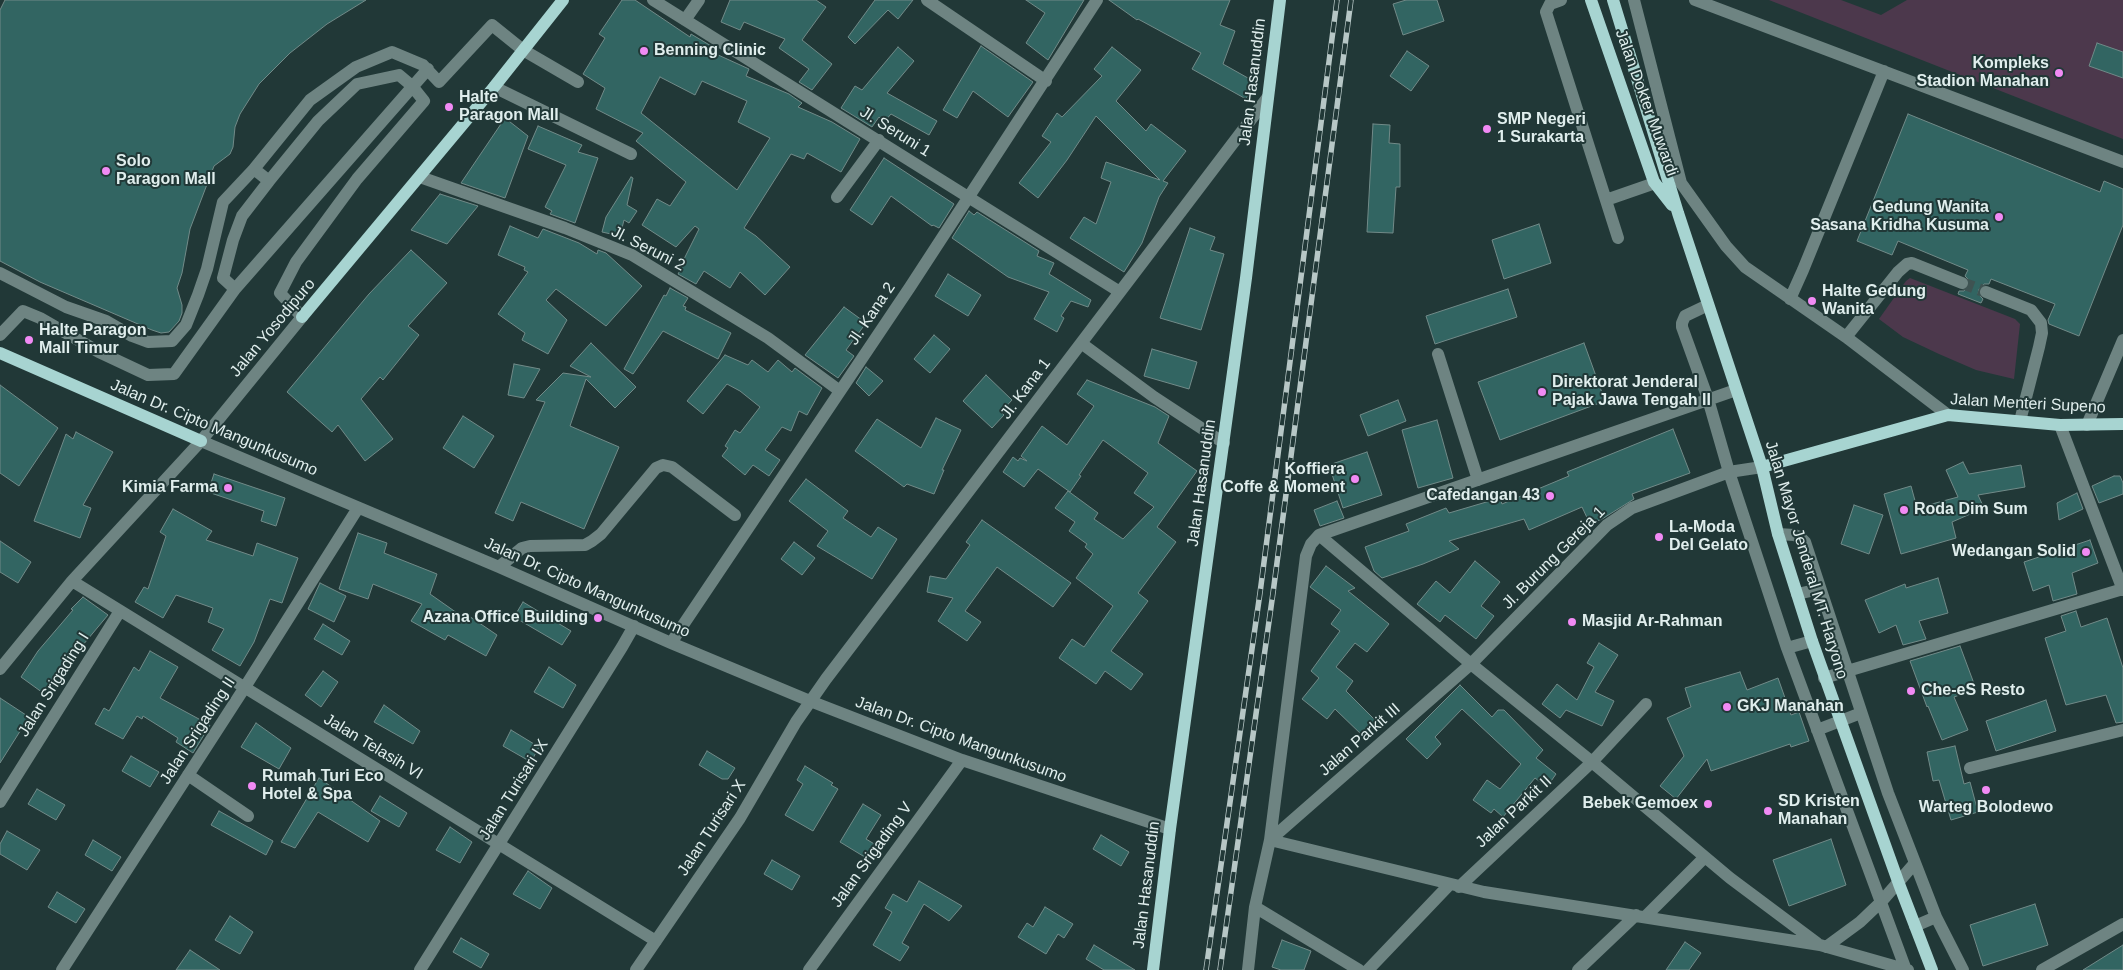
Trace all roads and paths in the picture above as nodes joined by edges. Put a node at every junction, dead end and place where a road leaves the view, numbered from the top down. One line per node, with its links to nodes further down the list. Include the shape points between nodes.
1 (563, 0): 13 (main road, Jalan Yosodipuro)
2 (653, 0): 12 (street, Jl. Seruni 1)
3 (699, 0): 12 (street)
4 (927, 0): 16 (street)
5 (1097, 0): 16 (street, Jl. Kana 2)
6 (1280, 0): 20 (main road, Jalan Hasanuddin)
7 (1561, 0): 30 (street, via 1550,4 1546,12)
8 (1592, 0): 27 (main road, Jalan Dokter Muwardi)
9 (1613, 0): 31 (main road, Jalan Mayor Jenderal MT. Haryono)
10 (1634, 0): 38 (street, via 1681,183 1745,267)
11 (1695, 0): 15 (street)
12 (685, 20): 21 (street, Jl. Seruni 1)
13 (523, 50): 14 (street, via 492,25 439,82); 17 (street); 19 (main road, Jalan Yosodipuro)
14 (428, 70): 18 (street); 24 (street, via 392,52 356,67 310,100)
15 (1884, 71): 23 (street); 38 (street)
16 (1046, 80): 28 (street, Jl. Kana 2)
17 (578, 82)
18 (412, 86): 26 (street, via 399,75 357,84 318,120); 35 (street); 40 (street, via 424,101 357,179 292,270 280,293)
19 (494, 88): 22 (street); 25 (main road, Jalan Yosodipuro)
20 (1268, 97): 36 (street, Jl. Kana 1); 56 (main road, Jalan Hasanuddin)
21 (878, 140): 28 (street, Jl. Seruni 1); 29 (street)
22 (631, 154)
23 (2123, 162)
24 (254, 169): 26 (street); 33 (street, via 223,202 198,295 186,325 172,341 148,342 132,336)
25 (420, 177): 40 (main road, Jalan Yosodipuro); 48 (street, Jl. Seruni 2, via 565,228 632,256 768,338)
26 (269, 181): 35 (street, via 242,216 232,240 223,278)
27 (1655, 183): 30 (street); 31 (main road, Jalan Dokter Muwardi)
28 (970, 196): 36 (street, Jl. Seruni 1); 48 (street, Jl. Kana 2)
29 (837, 197)
30 (1606, 200): 32 (street)
31 (1678, 213): 39 (main road, Jalan Mayor Jenderal MT. Haryono)
32 (1618, 238)
33 (0, 273)
34 (1962, 283): 42 (street, via 1912,263 1907,264)
35 (234, 289): 41 (street, via 174,374 148,375 23,311)
36 (1120, 292): 44 (street, Jl. Kana 1)
37 (1986, 292): 51 (street, via 2031,310 2041,323 2042,333)
38 (1790, 299): 42 (street)
39 (1708, 305): 47 (main road, Jalan Mayor Jenderal MT. Haryono); 49 (street, via 1685,316 1682,323)
40 (299, 314): 55 (street, Jalan Yosodipuro)
41 (0, 335)
42 (1846, 337): 50 (street)
43 (2123, 340): 54 (street)
44 (1081, 343): 56 (street); 79 (street, Jl. Kana 1)
45 (0, 353): 55 (main road, Jalan Dr. Cipto Mangunkusumo)
46 (1438, 354): 59 (street)
47 (1736, 390): 49 (street); 57 (main road, Jalan Mayor Jenderal MT. Haryono)
48 (840, 391): 72 (street, Jl. Kana 2)
49 (1708, 399): 58 (street); 59 (street)
50 (1948, 415): 51 (main road, Jalan Menteri Supeno); 57 (main road, Jalan Menteri Supeno)
51 (2020, 421): 53 (main road, Jalan Menteri Supeno)
52 (2123, 424): 54 (main road, Jalan Menteri Supeno)
53 (2060, 425): 54 (main road, Jalan Menteri Supeno); 67 (street)
54 (2087, 425)
55 (201, 441): 60 (street, Jalan Dr. Cipto Mangunkusumo); 65 (street, Jalan Yosodipuro)
56 (1224, 443): 93 (main road, Jalan Hasanuddin)
57 (1762, 467): 58 (street, Jalan Menteri Supeno); 62 (main road, Jalan Mayor Jenderal MT. Haryono)
58 (1729, 472): 73 (street); 74 (street, Jl. Burung Gereja 1, via 1632,508 1613,520)
59 (1478, 480): 63 (street)
60 (358, 508): 64 (street, Jalan Dr. Cipto Mangunkusumo); 78 (street, Jalan Srigading II)
61 (735, 515): 64 (street, via 672,466 663,465 656,468 592,541 585,545 522,548)
62 (1778, 534): 66 (street, via 1794,535 1805,542); 68 (main road, Jalan Mayor Jenderal MT. Haryono)
63 (1319, 535): 74 (street); 94 (street, via 1306,556)
64 (499, 567): 70 (street, Jalan Dr. Cipto Mangunkusumo)
65 (72, 582): 69 (street, Jalan Telasih VI); 75 (street, Jalan Yosodipuro)
66 (1820, 589): 68 (street); 76 (street)
67 (2123, 589): 76 (street)
68 (1797, 594): 71 (main road, Jalan Mayor Jenderal MT. Haryono)
69 (120, 611): 78 (street, Jalan Telasih VI); 91 (street, Jalan Srigading I)
70 (634, 626): 72 (street, Jalan Dr. Cipto Mangunkusumo); 95 (street, Jalan Turisari IX)
71 (1812, 641): 73 (street); 77 (main road, Jalan Mayor Jenderal MT. Haryono)
72 (671, 643): 79 (street, Jalan Dr. Cipto Mangunkusumo)
73 (1786, 648): 83 (street)
74 (1471, 664): 86 (street); 94 (street, Jalan Parkit III)
75 (0, 669)
76 (1847, 670): 77 (street); 81 (street)
77 (1824, 678): 82 (main road, Jalan Mayor Jenderal MT. Haryono)
78 (245, 687): 88 (street, Jalan Srigading II); 95 (street, Jalan Telasih VI)
79 (810, 701): 85 (street, Jalan Dr. Cipto Mangunkusumo); 106 (street, Jalan Turisari X, via 740,818)
80 (1646, 704): 86 (street, Jalan Parkit II)
81 (1861, 713): 82 (street); 89 (street)
82 (1839, 720): 83 (street); 90 (main road, Jalan Mayor Jenderal MT. Haryono)
83 (1817, 730): 100 (street)
84 (2123, 730): 87 (street)
85 (962, 760): 93 (street, Jalan Dr. Cipto Mangunkusumo); 113 (street, Jalan Srigading V)
86 (1592, 762): 96 (street); 99 (street, Jalan Parkit II)
87 (1970, 768)
88 (188, 776): 92 (street); 110 (street, Jalan Srigading II)
89 (1888, 793): 90 (street); 97 (street)
90 (1868, 800): 98 (main road, Jalan Mayor Jenderal MT. Haryono)
91 (0, 802)
92 (248, 816)
93 (1170, 829): 109 (main road, Jalan Hasanuddin)
94 (1270, 840): 99 (street); 101 (street)
95 (500, 844): 106 (street, Jalan Telasih VI); 111 (street, Jalan Turisari IX)
96 (1704, 857): 102 (street); 107 (street, via 1773,912)
97 (1916, 863): 98 (street); 103 (street)
98 (1899, 884): 100 (street); 105 (main road, Jalan Mayor Jenderal MT. Haryono)
99 (1455, 885): 102 (street); 116 (street, Jalan Parkit II)
100 (1881, 902): 107 (street, via 1860,922); 117 (street)
101 (1255, 907): 114 (street); 115 (street)
102 (1641, 916): 107 (street); 108 (street)
103 (1936, 917): 105 (street); 119 (street)
104 (2123, 924): 120 (street)
105 (1915, 926): 118 (main road, Jalan Mayor Jenderal MT. Haryono)
106 (656, 941): 112 (street, Jalan Turisari X)
107 (1823, 946): 117 (street)
108 (1584, 968)
109 (1153, 969)
110 (62, 970)
111 (420, 970)
112 (636, 970)
113 (809, 970)
114 (1248, 970)
115 (1359, 970)
116 (1368, 970)
117 (1906, 970)
118 (1932, 970)
119 (1963, 970)
120 (2042, 970)

